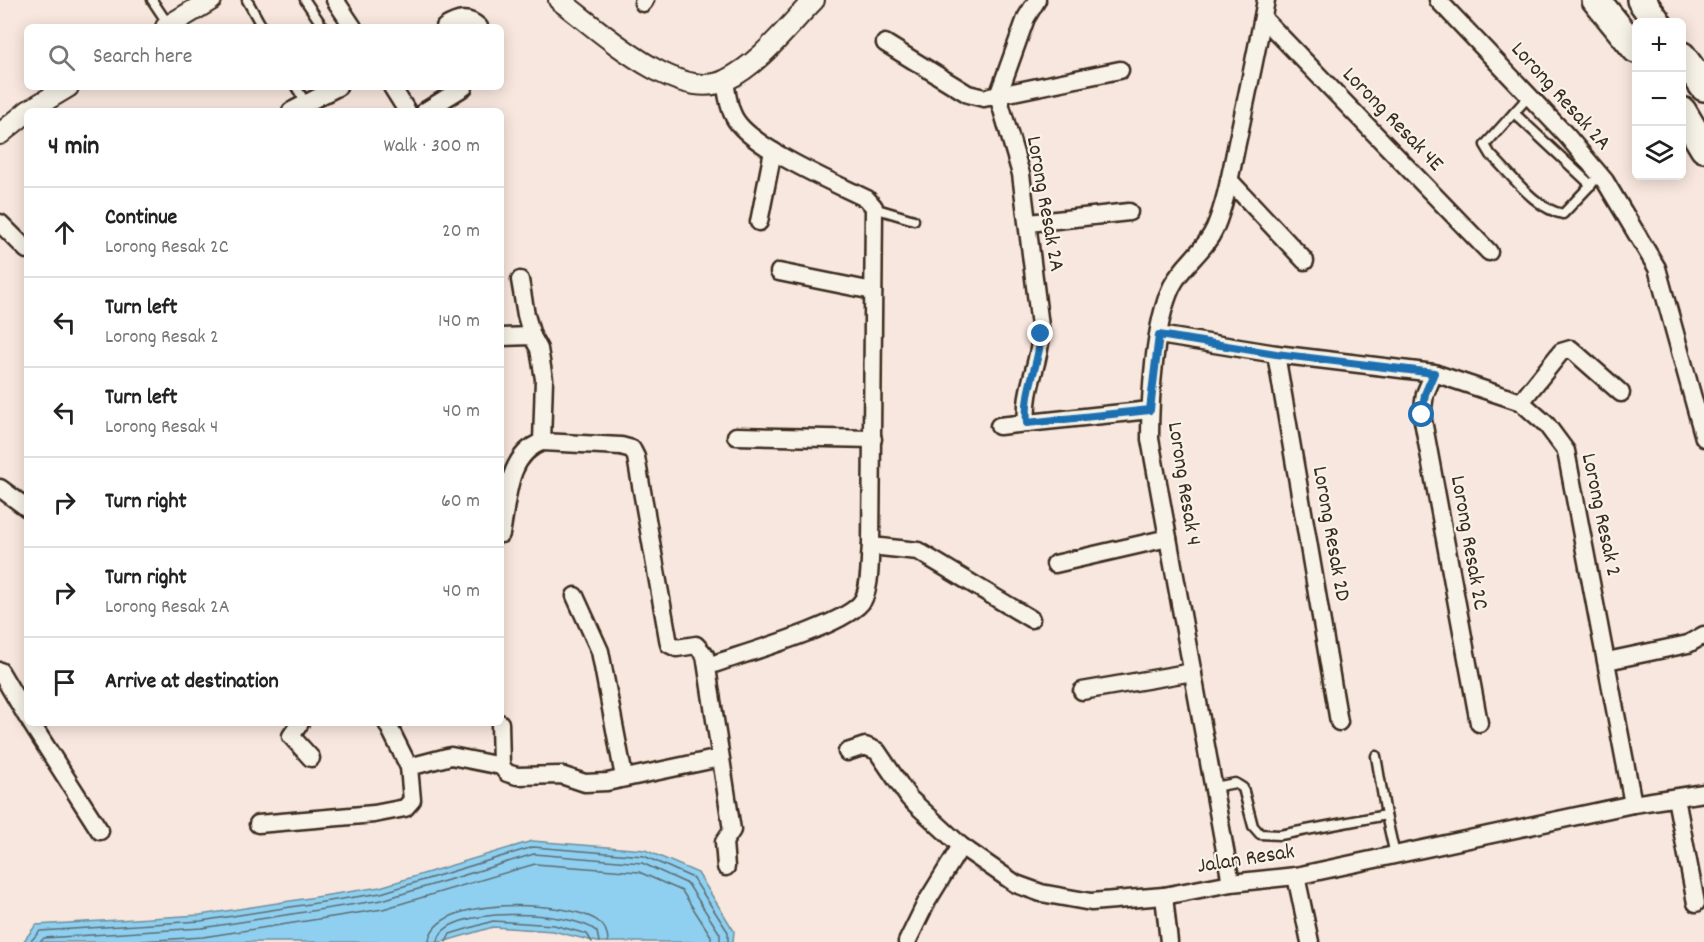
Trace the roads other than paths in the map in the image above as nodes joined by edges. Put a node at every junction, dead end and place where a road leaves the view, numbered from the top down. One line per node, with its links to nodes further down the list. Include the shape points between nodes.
1 (152, 0): 15 (lane)
2 (211, 0): 16 (street)
3 (247, 0): 17 (lane)
4 (305, 0): 18 (lane)
5 (335, 0): 19 (street)
6 (559, 0): 26 (street, via 664,74 694,84)
7 (814, 0): 26 (street, via 753,61)
8 (1037, 0): 33 (street, via 1026,18)
9 (1266, 0): 13 (street, Lorong Resak 4)
10 (1438, 0): 34 (street, Lorong Resak 2A)
11 (1596, 0): 23 (highway)
12 (1641, 0): 14 (highway)
13 (1263, 18): 45 (street, Lorong Resak 4); 54 (street, Lorong Resak 4E)
14 (1654, 18)
15 (166, 24)
16 (170, 24)
17 (260, 24)
18 (321, 24)
19 (351, 24)
20 (450, 24): 21 (street, via 457,20)
21 (476, 24)
22 (885, 43): 33 (street, via 968,94)
23 (1632, 44)
24 (1686, 62): 27 (highway)
25 (1120, 70): 33 (street)
26 (725, 81): 44 (street, via 729,105 740,126)
27 (1704, 87)
28 (63, 90): 36 (street)
29 (296, 90): 35 (lane)
30 (332, 90): 35 (street)
31 (394, 90): 37 (street)
32 (459, 90): 38 (street)
33 (998, 96): 51 (street, Lorong Resak 2A, via 1021,174)
34 (1529, 96): 39 (lane); 46 (street, Lorong Resak 2A)
35 (298, 107)
36 (33, 108)
37 (405, 108)
38 (430, 108)
39 (1514, 112): 46 (lane); 46 (lane, via 1485,145 1543,205 1563,214)
40 (24, 114): 42 (street)
41 (1686, 118): 43 (highway)
42 (0, 134)
43 (1704, 148)
44 (773, 151): 47 (street, via 867,199); 50 (street)
45 (1229, 180): 55 (street); 59 (street, Lorong Resak 4, via 1215,228 1171,288)
46 (1595, 180): 70 (street, Lorong Resak 2A, via 1657,268)
47 (874, 207): 49 (lane); 58 (street)
48 (1129, 212): 51 (street)
49 (914, 220)
50 (759, 222)
51 (1029, 223): 67 (street, Lorong Resak 2A, via 1041,334 1040,351 1026,394)
52 (0, 224): 53 (street)
53 (24, 247)
54 (1489, 252)
55 (1305, 261)
56 (779, 272): 58 (street)
57 (520, 280): 60 (street)
58 (873, 291): 71 (street)
59 (1159, 335): 62 (street, Lorong Resak 2); 66 (street, Lorong Resak 4)
60 (532, 336): 61 (street); 72 (street, via 544,379)
61 (504, 337)
62 (1276, 354): 63 (street, Lorong Resak 2); 88 (street, Lorong Resak 2D)
63 (1434, 373): 65 (street, Lorong Resak 2); 89 (street, Lorong Resak 2C, via 1422,415)
64 (1621, 393): 65 (street, via 1571,349 1561,352)
65 (1521, 402): 82 (street, Lorong Resak 2, via 1546,424 1566,451)
66 (1150, 410): 67 (street); 76 (street, Lorong Resak 4, via 1150,440)
67 (1027, 423): 68 (street)
68 (999, 426)
69 (736, 436): 71 (street)
70 (1704, 438)
71 (873, 439): 77 (street)
72 (542, 442): 75 (street, via 530,446 514,465); 83 (street, via 632,448 669,644 677,648 699,647)
73 (0, 488): 74 (street)
74 (24, 506)
75 (504, 518)
76 (1168, 538): 78 (street); 85 (street, Lorong Resak 4)
77 (871, 546): 80 (street, via 918,551); 83 (street, via 867,589 855,609 829,623)
78 (1055, 564)
79 (575, 596): 100 (street, via 600,651)
80 (1031, 619)
81 (1704, 634): 82 (street, via 1688,644)
82 (1607, 661): 104 (street, Lorong Resak 2)
83 (708, 666): 97 (street)
84 (0, 671): 87 (street)
85 (1193, 672): 86 (street); 101 (street, Lorong Resak 4)
86 (1082, 691)
87 (24, 712)
88 (1339, 722)
89 (1479, 723)
90 (33, 726): 107 (street)
91 (298, 726): 96 (street, via 291,736)
92 (388, 726): 99 (street)
93 (500, 726): 98 (street)
94 (847, 752): 108 (street, Jalan Resak, via 865,746 877,751 909,798)
95 (1376, 756): 105 (lane)
96 (311, 758)
97 (720, 758): 100 (street); 110 (street, via 732,830 724,842)
98 (501, 766): 99 (street, via 451,756); 100 (street, via 517,776 561,775 585,783)
99 (409, 767): 106 (street, via 412,800 405,808)
100 (624, 777)
101 (1215, 787): 105 (lane, via 1234,783 1243,788 1253,826 1260,834 1280,835); 112 (street, Lorong Resak 4)
102 (1704, 793): 103 (street, Jalan Resak)
103 (1676, 798): 104 (street, Jalan Resak); 114 (street)
104 (1633, 804): 109 (street, Jalan Resak)
105 (1386, 815): 109 (lane)
106 (258, 824)
107 (100, 831)
108 (961, 846): 113 (street, Jalan Resak, via 1016,884 1041,893 1091,902); 115 (street)
109 (1395, 855): 111 (street, Jalan Resak)
110 (726, 867)
111 (1296, 876): 112 (street, Jalan Resak); 117 (street)
112 (1231, 884): 113 (street, Jalan Resak)
113 (1164, 896): 116 (street)
114 (1696, 903)
115 (907, 942)
116 (1169, 942)
117 (1310, 942)

